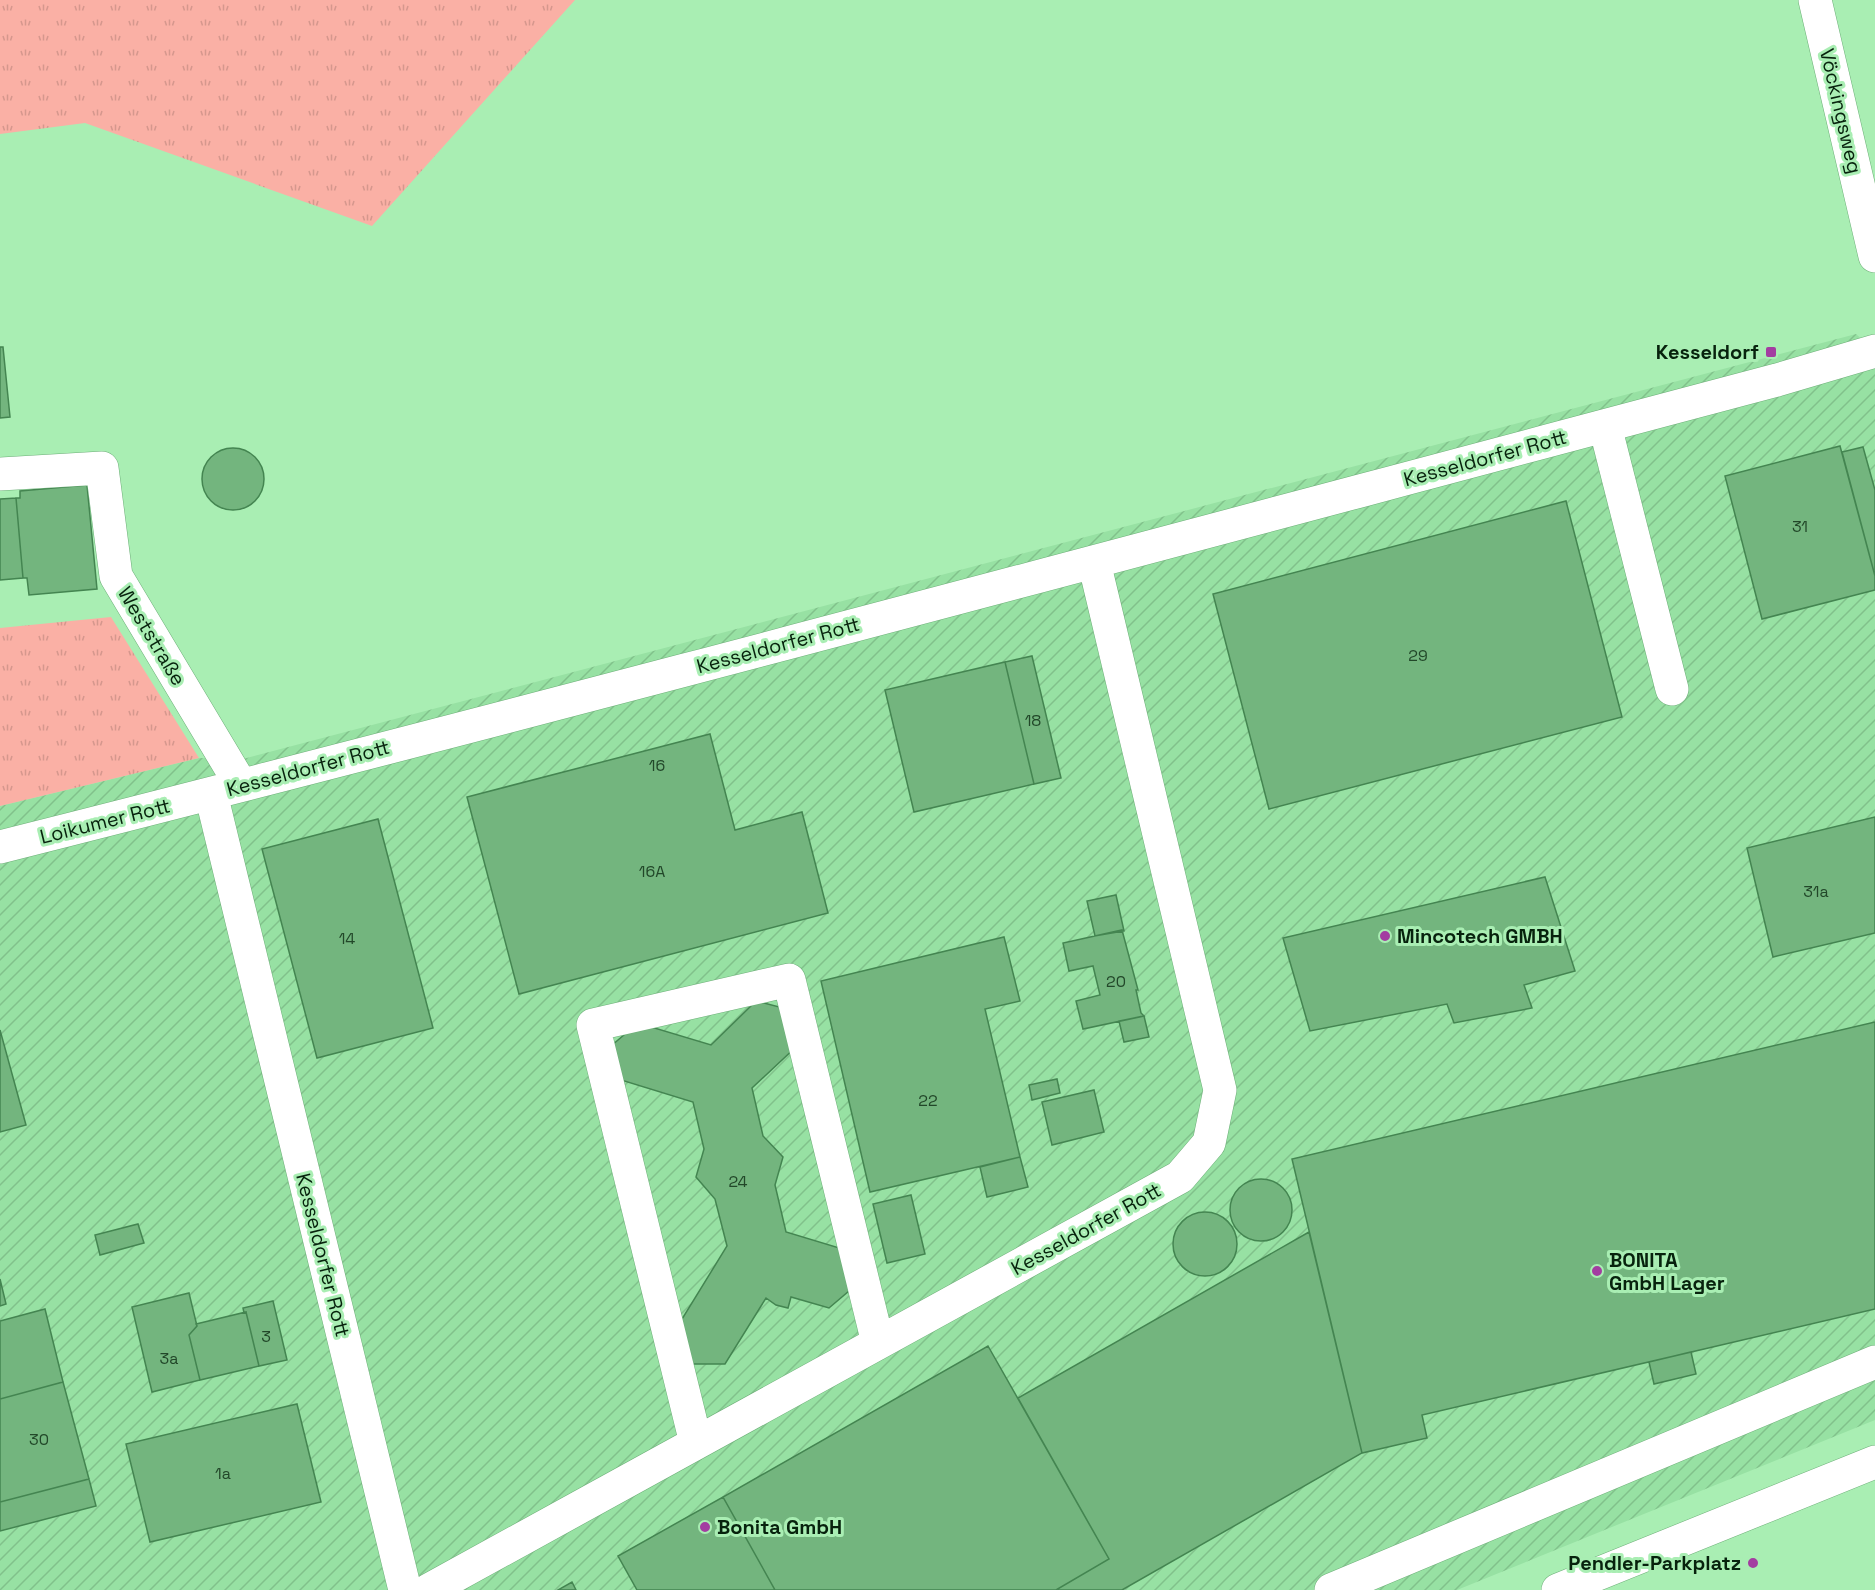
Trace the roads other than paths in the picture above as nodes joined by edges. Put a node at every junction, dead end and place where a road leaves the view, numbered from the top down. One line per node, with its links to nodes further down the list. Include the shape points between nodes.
1 (1815, 0): 2 (street, Vöckingsweg)
2 (1875, 256)
3 (1875, 351): 4 (street, Kesseldorfer Rott)
4 (1605, 426): 6 (street, Kesseldorfer Rott); 7 (street)
5 (0, 474): 8 (street, Weststraße, via 102,468 116,576)
6 (1094, 562): 8 (street, Kesseldorfer Rott); 10 (street, Kesseldorfer Rott, via 1220,1090 1209,1143 1180,1177)
7 (1672, 689)
8 (226, 790): 9 (street, Loikumer Rott); 14 (street, Kesseldorfer Rott)
9 (0, 847)
10 (878, 1343): 12 (street, Kesseldorfer Rott); 12 (street, via 789,980 593,1025)
11 (1875, 1362): 16 (street)
12 (696, 1443): 15 (street, Kesseldorfer Rott)
13 (1875, 1462): 17 (street)
14 (405, 1590)
15 (429, 1590)
16 (1331, 1590)
17 (1558, 1590)

